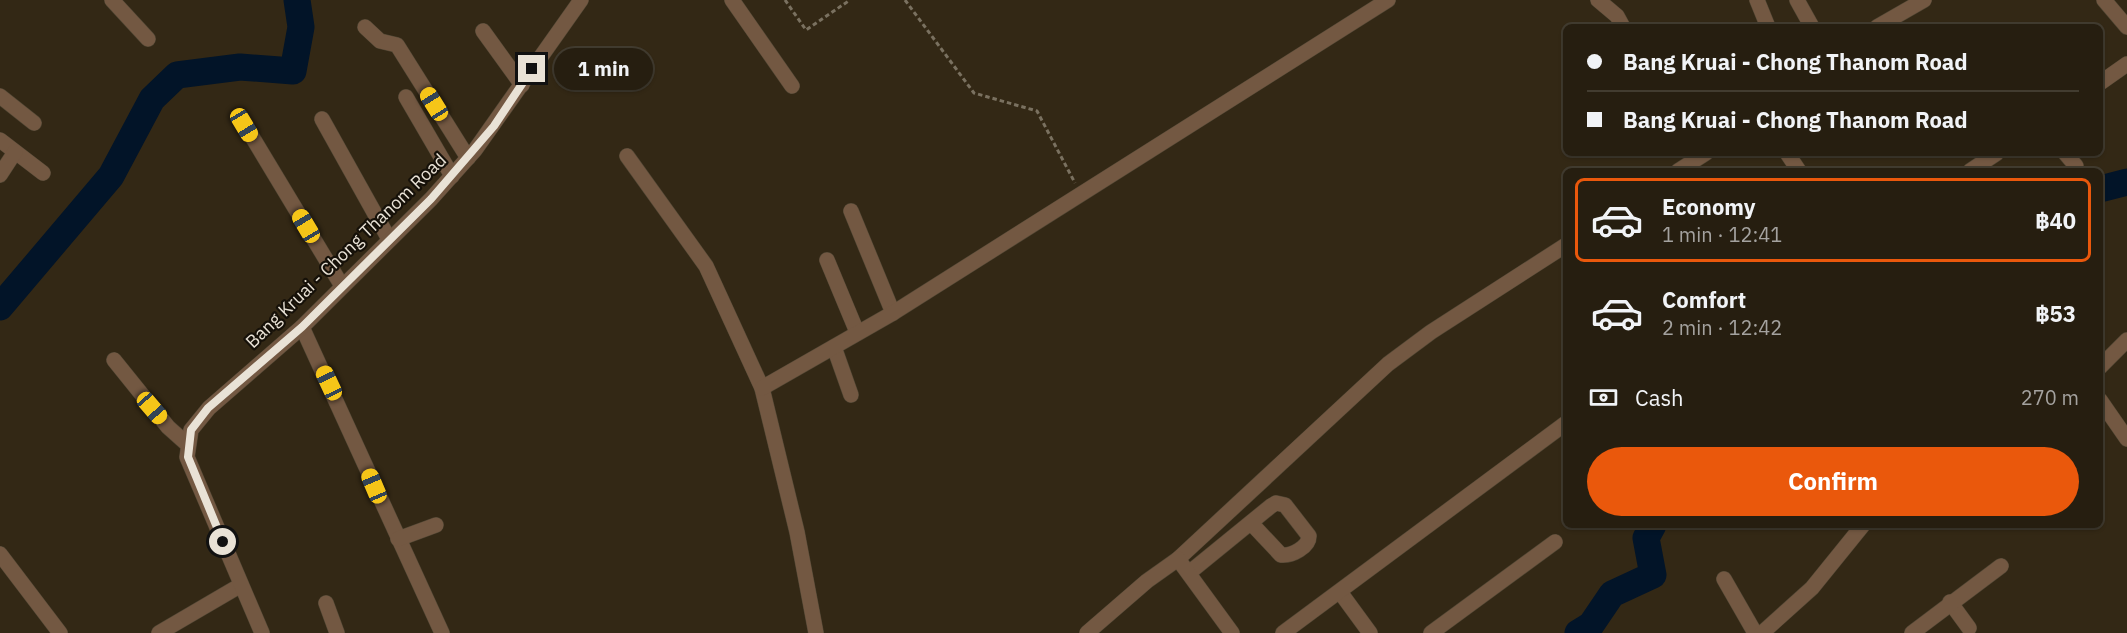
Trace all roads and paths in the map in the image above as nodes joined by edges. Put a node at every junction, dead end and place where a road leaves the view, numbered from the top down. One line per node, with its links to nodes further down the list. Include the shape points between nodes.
1 (112, 0): 20 (street)
2 (581, 0): 23 (street, Bang Kruai - Chong Thanom Road)
3 (732, 0): 24 (street)
4 (785, 0): 5 (path, via 806,30)
5 (850, 0)
6 (905, 0): 43 (path, via 974,93 1037,111)
7 (1388, 0): 43 (street)
8 (1598, 0): 13 (street)
9 (1758, 0): 14 (street)
10 (1797, 0): 15 (street)
11 (1924, 0): 16 (street)
12 (2104, 0): 18 (street)
13 (1621, 24)
14 (1767, 24)
15 (1810, 24)
16 (1882, 24)
17 (365, 27): 36 (street, via 380,41 397,45)
18 (2127, 27)
19 (483, 32): 23 (street)
20 (148, 39)
21 (2127, 64): 22 (street)
22 (2103, 81)
23 (522, 85): 36 (street, Bang Kruai - Chong Thanom Road)
24 (792, 86)
25 (0, 96): 28 (street)
26 (406, 97): 42 (street)
27 (322, 119): 45 (street)
28 (34, 123)
29 (244, 125): 48 (street)
30 (0, 140): 31 (street)
31 (15, 152): 40 (street); 41 (street)
32 (627, 156): 56 (street, via 706,266)
33 (1700, 156): 38 (street)
34 (1992, 156): 39 (street)
35 (2068, 156): 37 (street)
36 (468, 159): 42 (street, Bang Kruai - Chong Thanom Road)
37 (2076, 166)
38 (1682, 168)
39 (1974, 168)
40 (43, 172)
41 (0, 175)
42 (452, 176): 45 (street, Bang Kruai - Chong Thanom Road)
43 (1081, 194): 49 (street)
44 (851, 211): 49 (street)
45 (389, 239): 48 (street, Bang Kruai - Chong Thanom Road)
46 (1563, 247): 68 (street, via 1388,364)
47 (826, 260): 51 (street)
48 (342, 286): 50 (street, Bang Kruai - Chong Thanom Road)
49 (893, 313): 51 (street)
50 (302, 327): 61 (street, Bang Kruai - Chong Thanom Road, via 208,408 191,430); 65 (street)
51 (857, 332): 53 (street)
52 (2127, 340): 55 (street)
53 (834, 347): 56 (street); 57 (street)
54 (114, 360): 61 (street, via 168,427)
55 (2103, 364)
56 (762, 388): 83 (street, via 797,532)
57 (851, 395)
58 (2103, 404): 60 (street)
59 (1563, 425): 73 (street)
60 (2127, 439)
61 (187, 444): 72 (street, via 188,457)
62 (1251, 523): 70 (street)
63 (435, 525): 65 (street)
64 (1861, 528): 89 (street, via 1812,588)
65 (398, 539): 82 (street)
66 (1555, 542): 87 (street)
67 (0, 554): 78 (street)
68 (1178, 559): 70 (street); 84 (street)
69 (2001, 566): 74 (street)
70 (1190, 572): 85 (street)
71 (1724, 579): 88 (street)
72 (241, 585): 79 (street); 80 (street)
73 (1340, 592): 77 (street); 86 (street)
74 (1950, 602): 76 (street); 90 (street)
75 (326, 603): 81 (street)
76 (1969, 628)
77 (1361, 630)
78 (54, 631)
79 (159, 633)
80 (262, 633)
81 (337, 633)
82 (442, 633)
83 (816, 633)
84 (1087, 633)
85 (1232, 633)
86 (1283, 633)
87 (1431, 633)
88 (1755, 633)
89 (1762, 633)
90 (1912, 633)

